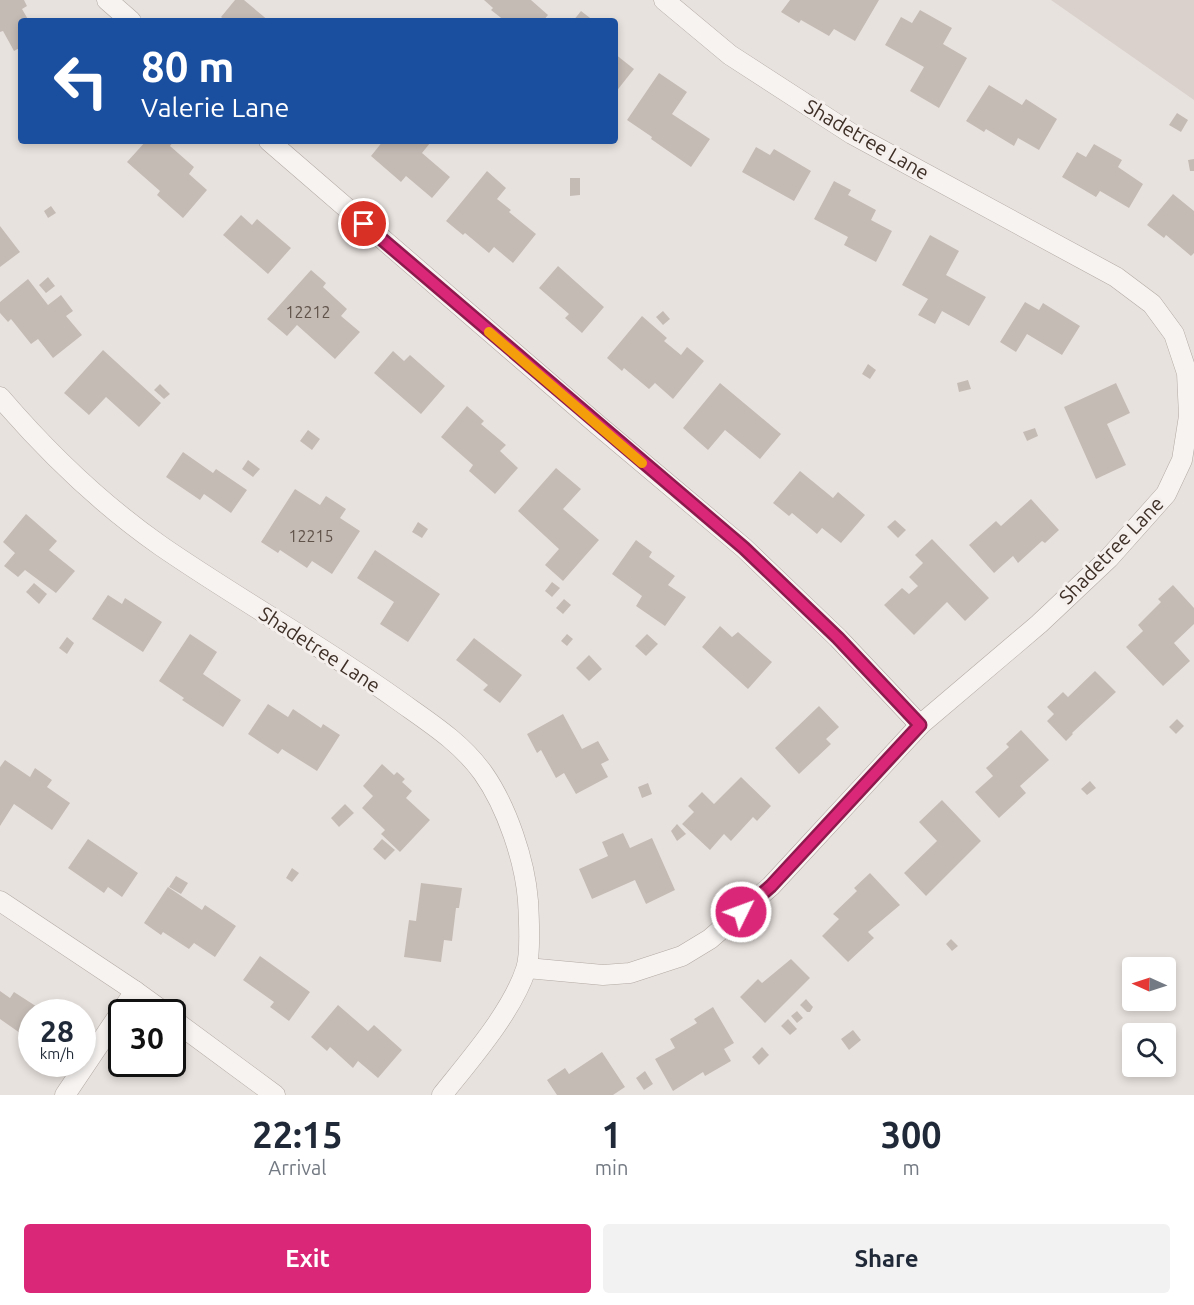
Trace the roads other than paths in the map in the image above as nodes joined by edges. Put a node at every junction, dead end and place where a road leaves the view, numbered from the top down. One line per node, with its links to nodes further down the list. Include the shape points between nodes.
1 (106, 0): 3 (street)
2 (664, 0): 6 (street, Shadetree Lane, via 730,55 852,134 1116,278 1152,304 1174,334 1187,373 1189,416 1182,460 1166,494 1109,558 1039,624)
3 (127, 18)
4 (271, 144): 6 (street, via 744,548 838,638)
5 (0, 397): 8 (street, Shadetree Lane, via 57,460 159,545 366,678 455,741 484,774 504,810 517,849 527,883)
6 (920, 725): 8 (street, Shadetree Lane, via 771,886 710,939 682,956 630,974)
7 (0, 901): 9 (street)
8 (527, 968): 14 (street, Shadetree Lane, via 494,1027)
9 (135, 991): 10 (street); 12 (street)
10 (146, 999)
11 (186, 1029): 13 (street)
12 (64, 1095)
13 (275, 1095)
14 (442, 1095)

